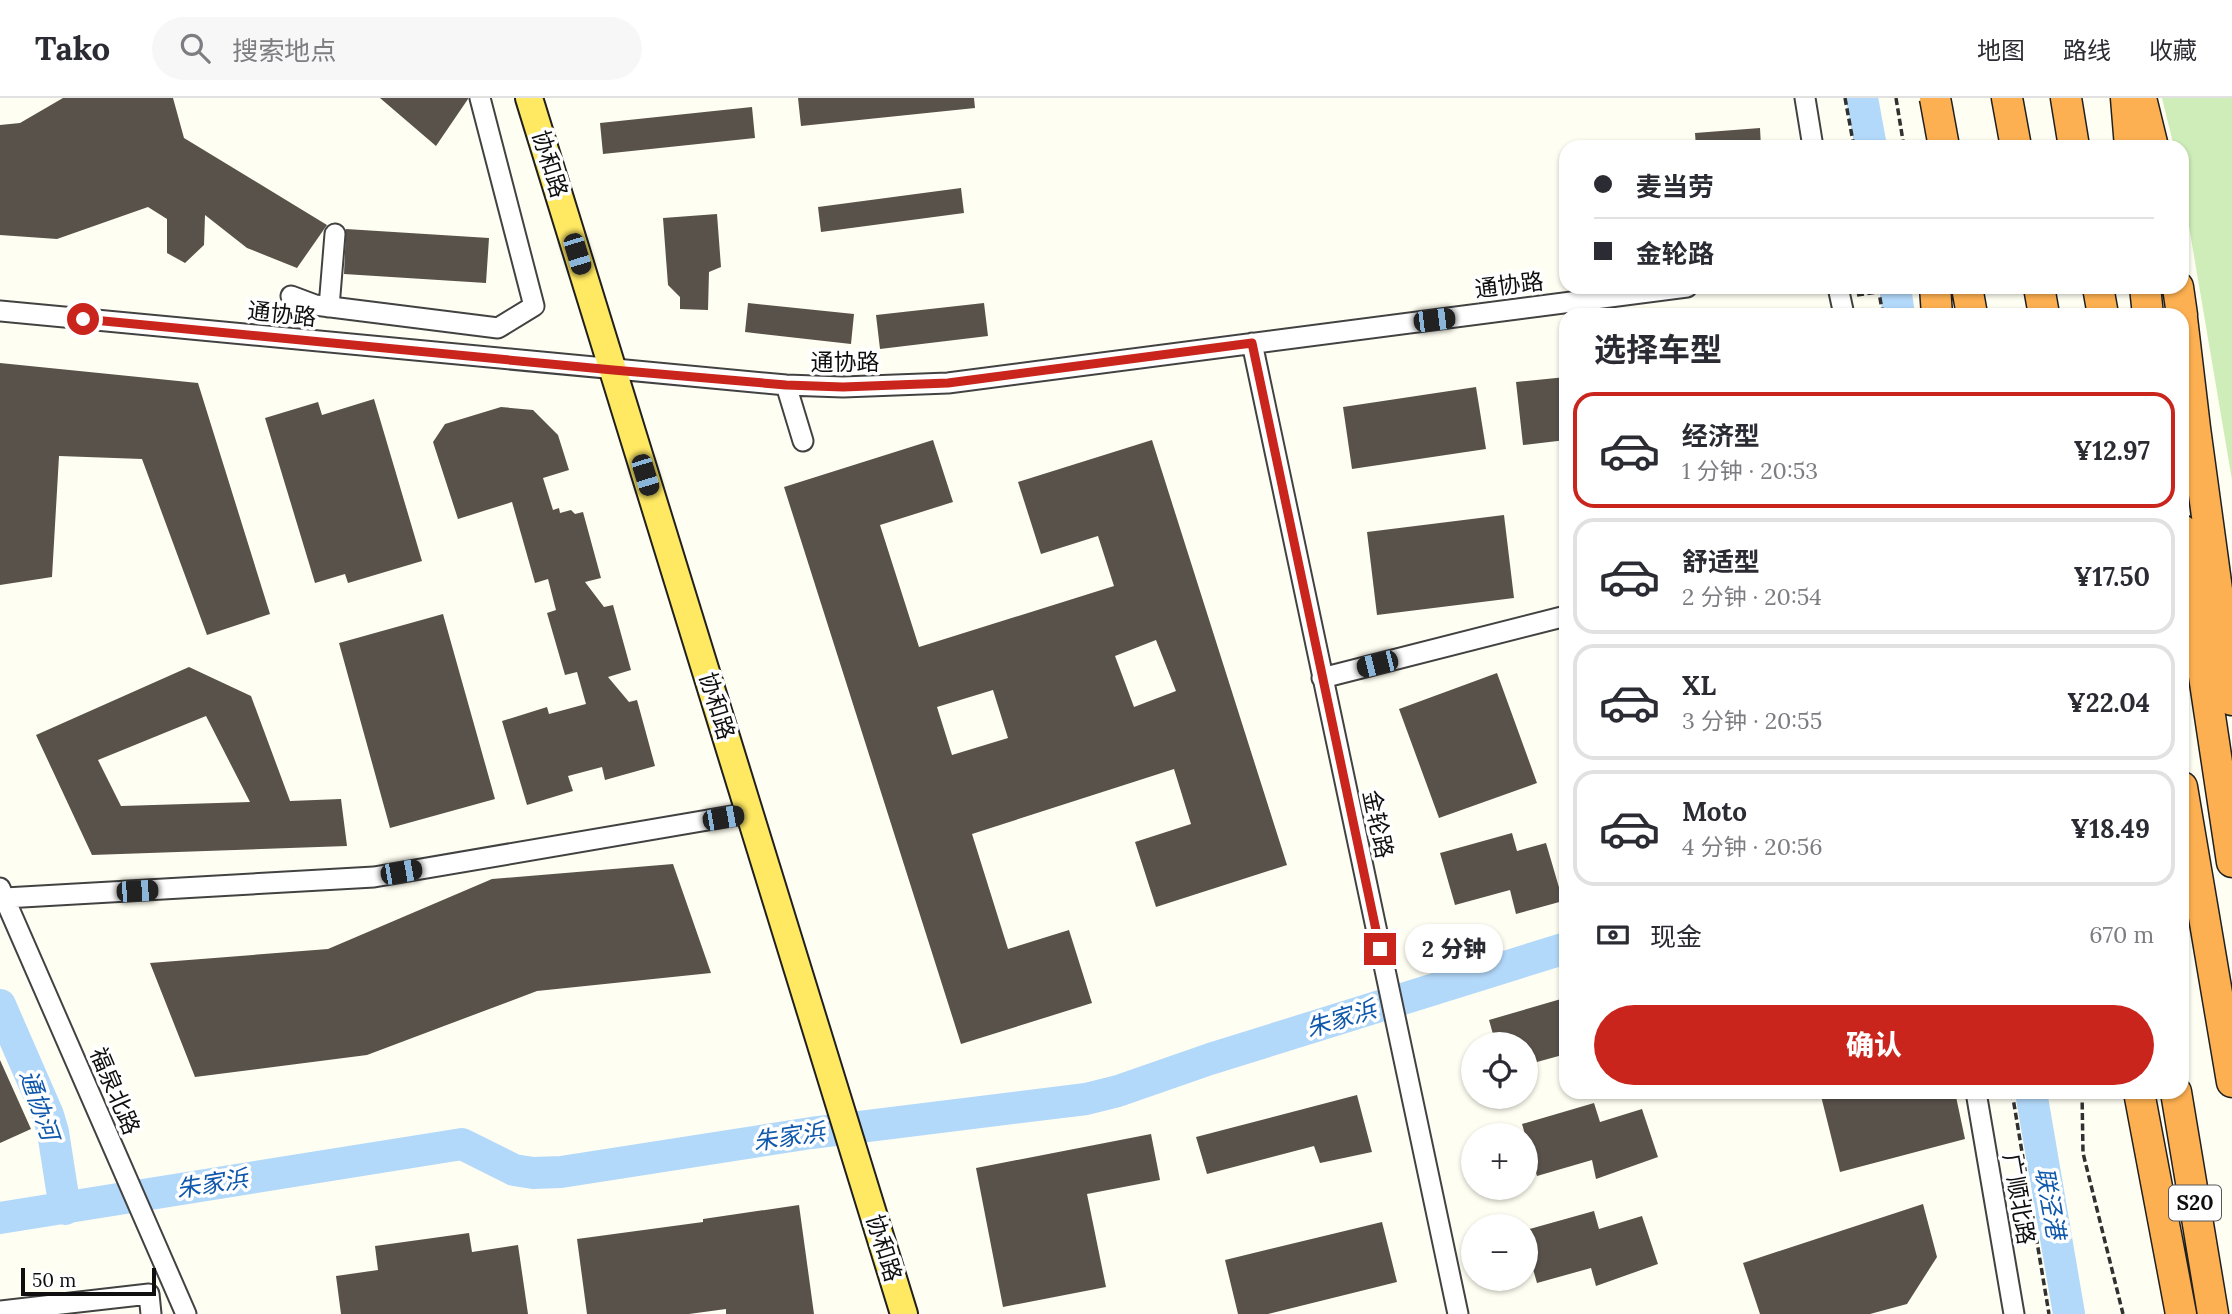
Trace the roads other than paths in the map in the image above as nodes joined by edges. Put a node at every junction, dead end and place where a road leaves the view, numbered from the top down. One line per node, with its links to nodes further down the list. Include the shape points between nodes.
1 (480, 98): 18 (street, via 534,306 498,328)
2 (529, 98): 21 (main road, 协和路)
3 (1805, 98): 9 (street)
4 (1938, 98): 10 (highway, bridge)
5 (2007, 98): 11 (highway)
6 (2066, 98): 12 (highway)
7 (2126, 98): 13 (highway)
8 (2141, 98): 14 (highway)
9 (1812, 140)
10 (1941, 140)
11 (2015, 140)
12 (2073, 140)
13 (2129, 140)
14 (2151, 140)
15 (335, 234): 18 (street)
16 (1633, 294): 20 (street, 通协路)
17 (291, 296): 18 (street)
18 (329, 307)
19 (0, 311): 21 (street, 通协路)
20 (1252, 343): 23 (street, 通协路, via 948,383); 27 (street, 金轮路)
21 (613, 370): 23 (street, 通协路); 29 (main road, 协和路)
22 (2189, 376): 28 (highway)
23 (786, 385): 24 (street)
24 (803, 441)
25 (2189, 576): 31 (highway)
26 (1559, 618): 27 (street)
27 (1322, 678): 41 (street, 金轮路)
28 (2232, 700)
29 (749, 813): 32 (street, via 374,877); 40 (main road, 协和路)
30 (2189, 829): 33 (highway)
31 (2232, 862)
32 (3, 893): 39 (street, 福泉北路)
33 (2232, 1082)
34 (1977, 1099): 42 (street, 广顺北路)
35 (2140, 1099): 43 (highway)
36 (2177, 1099): 44 (highway, S20)
37 (0, 1311): 38 (street, via 149,1294)
38 (151, 1314)
39 (186, 1314)
40 (904, 1314)
41 (1458, 1314)
42 (2014, 1314)
43 (2181, 1314)
44 (2213, 1314)

